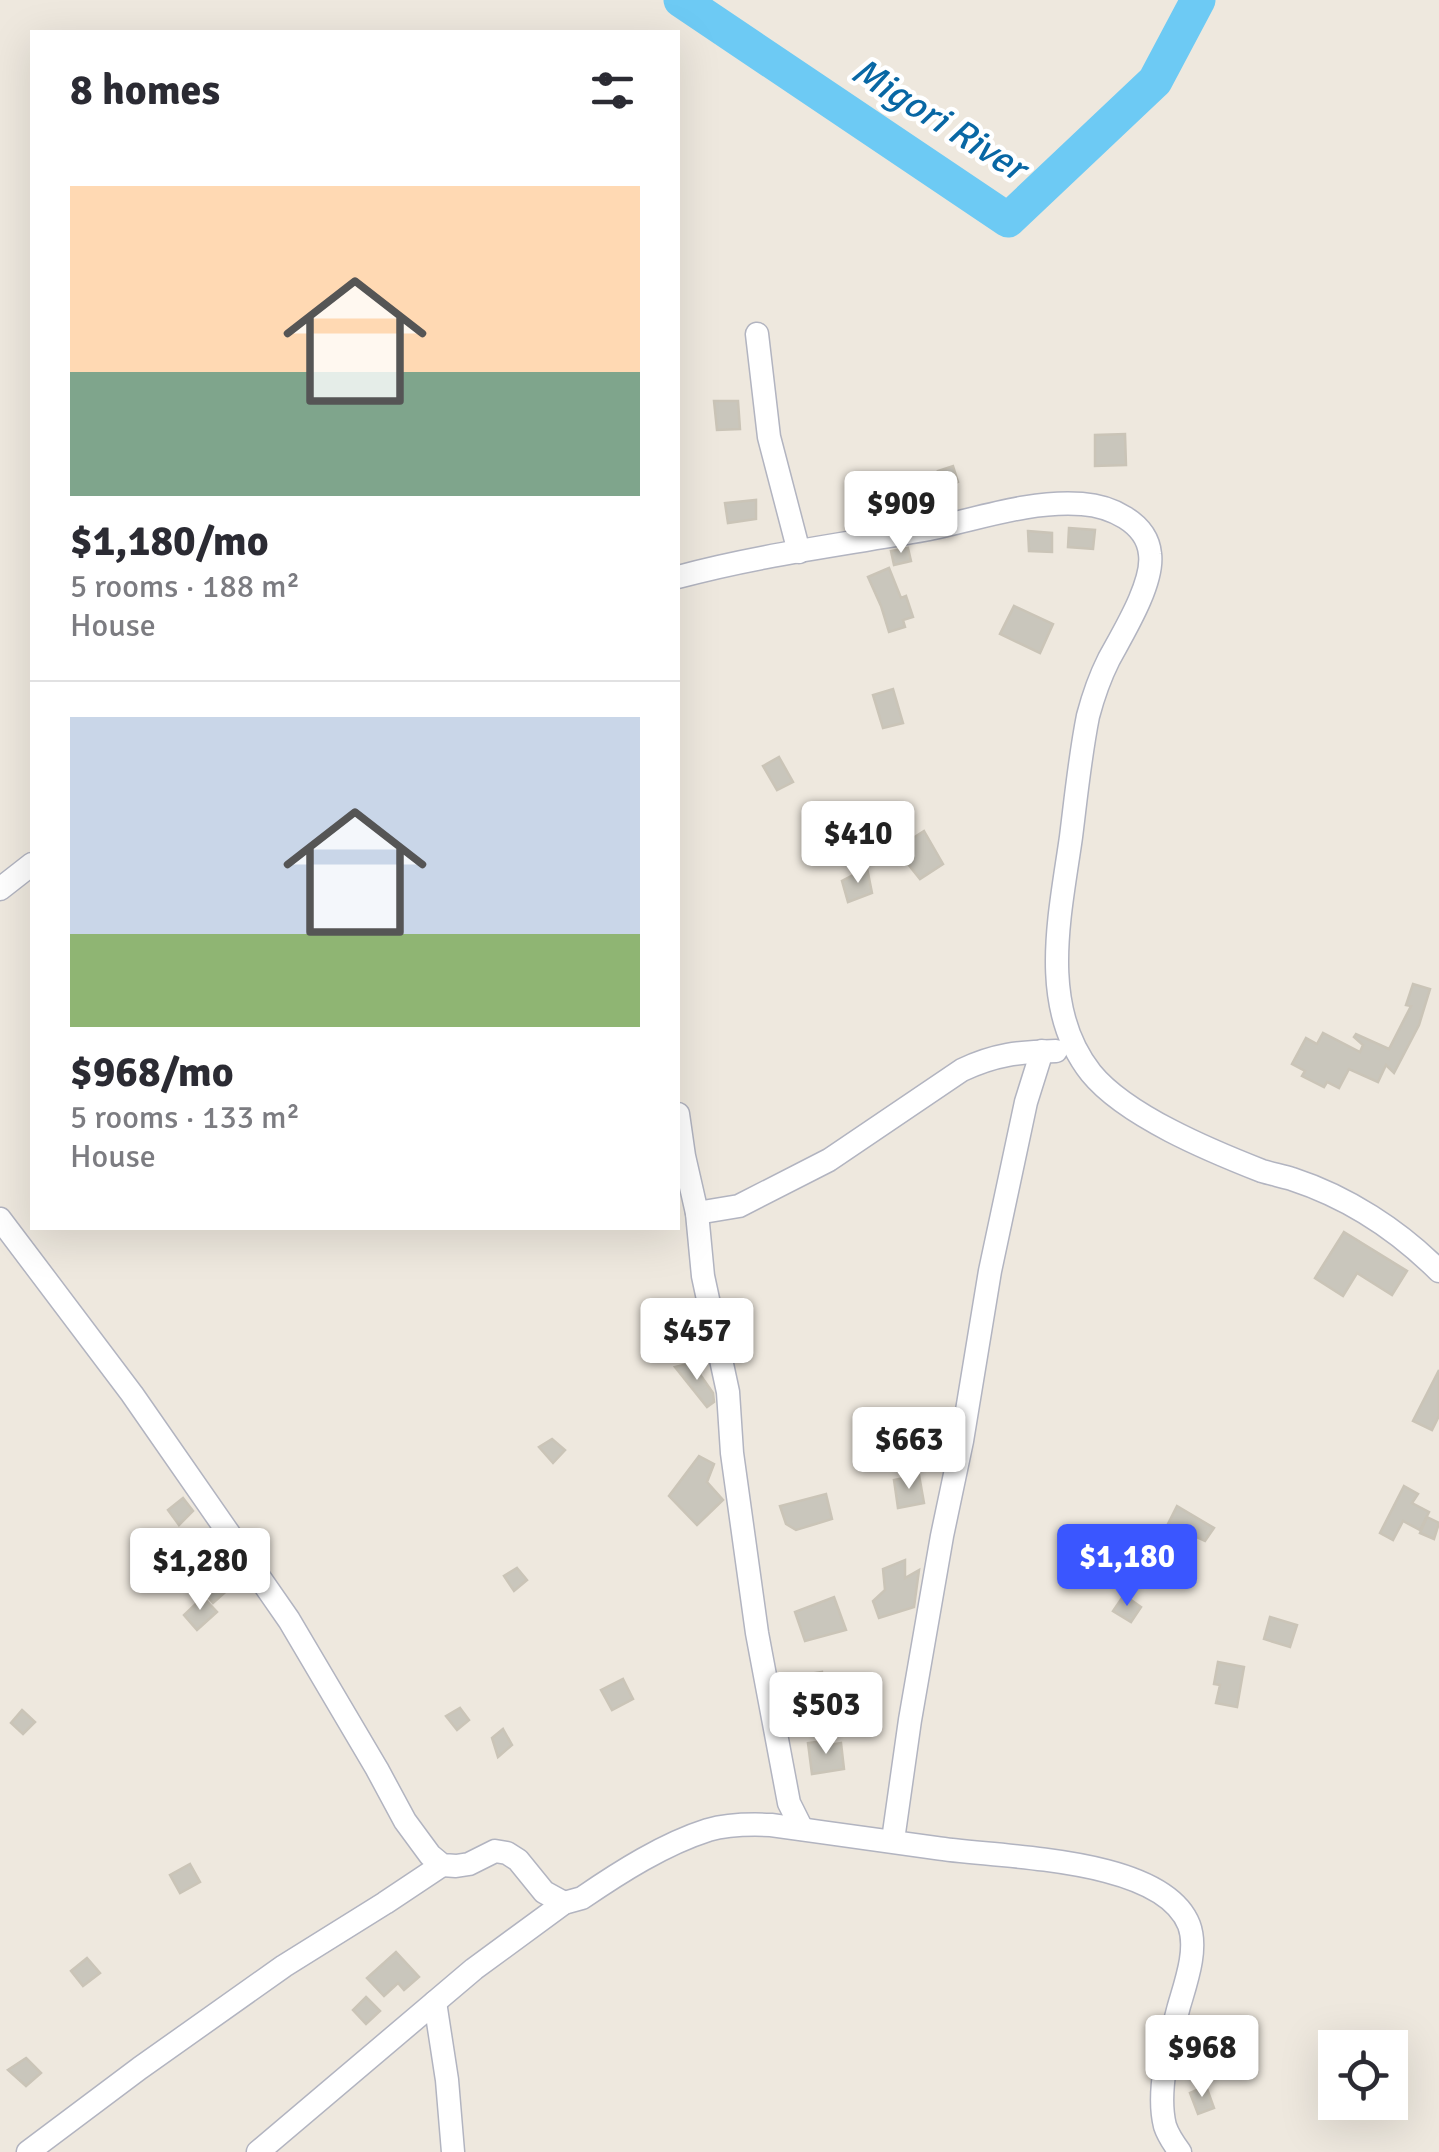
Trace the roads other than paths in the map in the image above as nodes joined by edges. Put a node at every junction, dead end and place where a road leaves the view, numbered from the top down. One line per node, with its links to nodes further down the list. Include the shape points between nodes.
1 (757, 334): 2 (street, via 769,437)
2 (799, 552): 3 (street); 6 (street, via 1018,508 1082,504 1121,516 1147,540 1150,566 1095,690 1082,748 1056,956 1062,1016)
3 (680, 577)
4 (30, 866): 5 (street)
5 (0, 889)
6 (1074, 1047): 7 (street); 11 (street, via 1104,1086 1147,1117 1349,1204)
7 (1042, 1051): 9 (street, via 1006,1053 962,1070 829,1160 739,1206); 13 (street, via 994,1254)
8 (680, 1128): 9 (street)
9 (696, 1213): 12 (street, via 728,1392 757,1633 789,1803)
10 (0, 1219): 14 (street, via 289,1620 405,1821)
11 (1439, 1272)
12 (802, 1830): 13 (street); 15 (street, via 744,1824 712,1829)
13 (893, 1840): 20 (street, via 1096,1868 1136,1880 1179,1909 1190,1928 1189,1968 1169,2044 1163,2116)
14 (442, 1865): 15 (street, via 506,1852); 17 (street, via 284,1966)
15 (564, 1903): 16 (street)
16 (435, 2002): 18 (street); 19 (street)
17 (28, 2152)
18 (258, 2152)
19 (453, 2152)
20 (1180, 2152)

